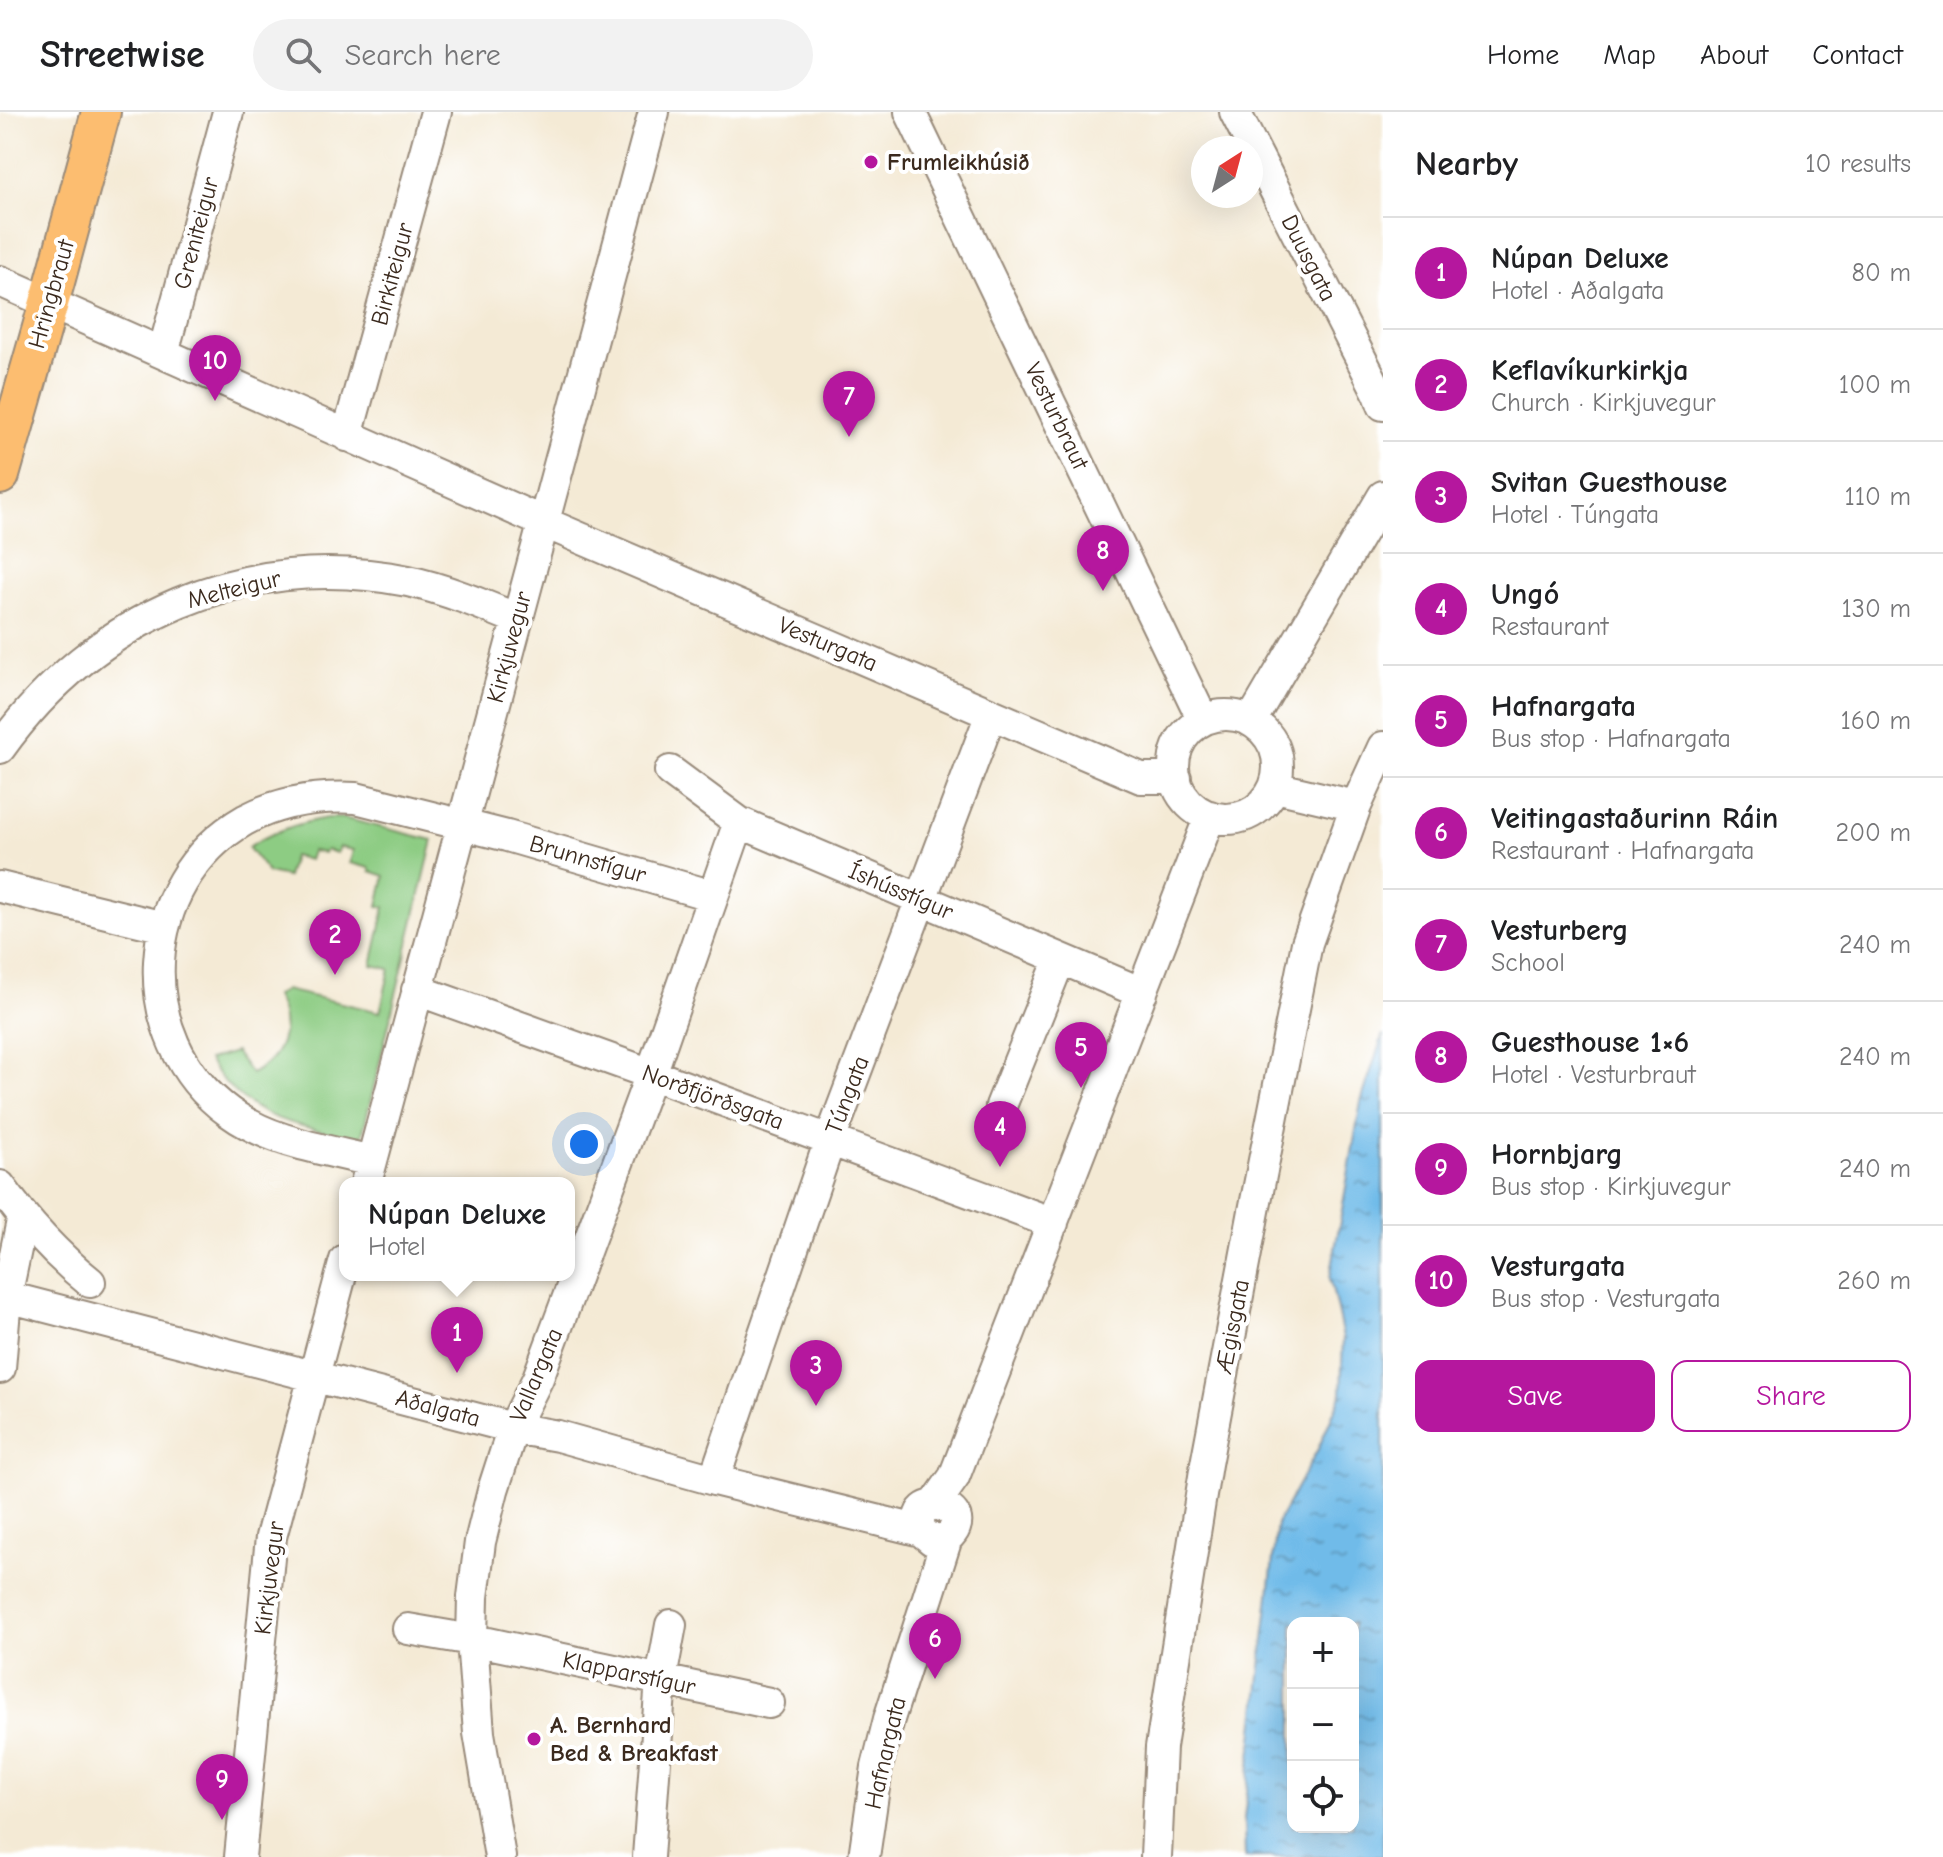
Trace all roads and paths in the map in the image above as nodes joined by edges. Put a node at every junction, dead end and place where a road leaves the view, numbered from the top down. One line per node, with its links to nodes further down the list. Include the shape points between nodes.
1 (101, 112): 8 (main road, Hringbraut)
2 (228, 112): 9 (street, Greniteigur)
3 (436, 112): 11 (street, Birkiteigur)
4 (654, 112): 14 (street, Kirkjuvegur)
5 (910, 112): 17 (street, Vesturbraut)
6 (1235, 112): 10 (street, Duusgata)
7 (0, 281): 8 (street, Vesturgata)
8 (49, 303): 9 (street, Vesturgata); 12 (main road, Hringbraut)
9 (163, 353): 11 (street, Vesturgata)
10 (1383, 405)
11 (347, 436): 14 (street, Vesturgata)
12 (0, 475)
13 (1383, 496): 18 (street)
14 (543, 522): 15 (street, Kirkjuvegur); 16 (street, Vesturgata)
15 (517, 619): 20 (street, Melteigur, via 443,590 375,576 306,574 237,584 171,605 111,638 56,681); 27 (street, Kirkjuvegur)
16 (991, 714): 22 (street, Vesturgata, via 1141,778); 30 (street, Túngata)
17 (1203, 720): 18 (street, via 1227,715); 22 (street, via 1182,740)
18 (1251, 721): 23 (street, via 1277,754)
19 (1383, 747): 24 (street, Ægisgata)
20 (0, 748)
21 (670, 771): 26 (street, Íshússtígur)
22 (1176, 778): 25 (street, via 1188,802)
23 (1275, 787): 24 (street); 25 (street, via 1262,805 1243,816)
24 (1356, 806): 61 (street, Ægisgata, via 1307,943 1203,1478 1161,1747)
25 (1210, 816): 34 (street, Hafnargata)
26 (739, 822): 29 (street, Vallargata); 30 (street, Íshússtígur)
27 (462, 825): 29 (street, Brunnstígur); 31 (street, Brunnstígur, via 356,798 309,798 264,811 208,849 181,885); 33 (street, Kirkjuvegur)
28 (0, 887): 31 (street)
29 (713, 896): 35 (street, Vallargata)
30 (921, 899): 32 (street, Íshússtígur); 37 (street, Túngata)
31 (164, 927): 38 (street, Brunnstígur, via 158,966 161,1005 173,1043 210,1097 265,1133)
32 (1060, 959): 34 (street, Íshússtígur); 36 (street)
33 (417, 990): 35 (street, Norðfjörðsgata); 38 (street, Kirkjuvegur)
34 (1142, 993): 41 (street, Hafnargata)
35 (651, 1074): 37 (street, Norðfjörðsgata); 42 (street, Vallargata)
36 (1001, 1106)
37 (830, 1140): 41 (street, Norðfjörðsgata); 50 (street, Túngata)
38 (369, 1172)
39 (0, 1186): 40 (street)
40 (23, 1216): 45 (street); 46 (street)
41 (1053, 1223): 51 (street, Hafnargata)
42 (575, 1278)
43 (339, 1281): 48 (street, Kirkjuvegur)
44 (574, 1281): 49 (street, Vallargata)
45 (90, 1282)
46 (3, 1296): 47 (street); 48 (street, Aðalgata)
47 (0, 1368)
48 (314, 1376): 49 (street, Aðalgata); 57 (street, Kirkjuvegur, via 271,1537)
49 (513, 1428): 50 (street, Aðalgata); 54 (street, Vallargata, via 480,1542 473,1597)
50 (714, 1480): 51 (street, Aðalgata, via 876,1520)
51 (934, 1522): 60 (street, Hafnargata, via 925,1605 877,1767)
52 (671, 1625): 55 (street)
53 (408, 1629): 54 (street, Klapparstígur)
54 (480, 1642): 55 (street, Klapparstígur); 58 (street, Vallargata, via 479,1733)
55 (661, 1679): 56 (street, Klapparstígur); 59 (street)
56 (769, 1703)
57 (240, 1857)
58 (500, 1857)
59 (648, 1857)
60 (864, 1857)
61 (1156, 1857)

